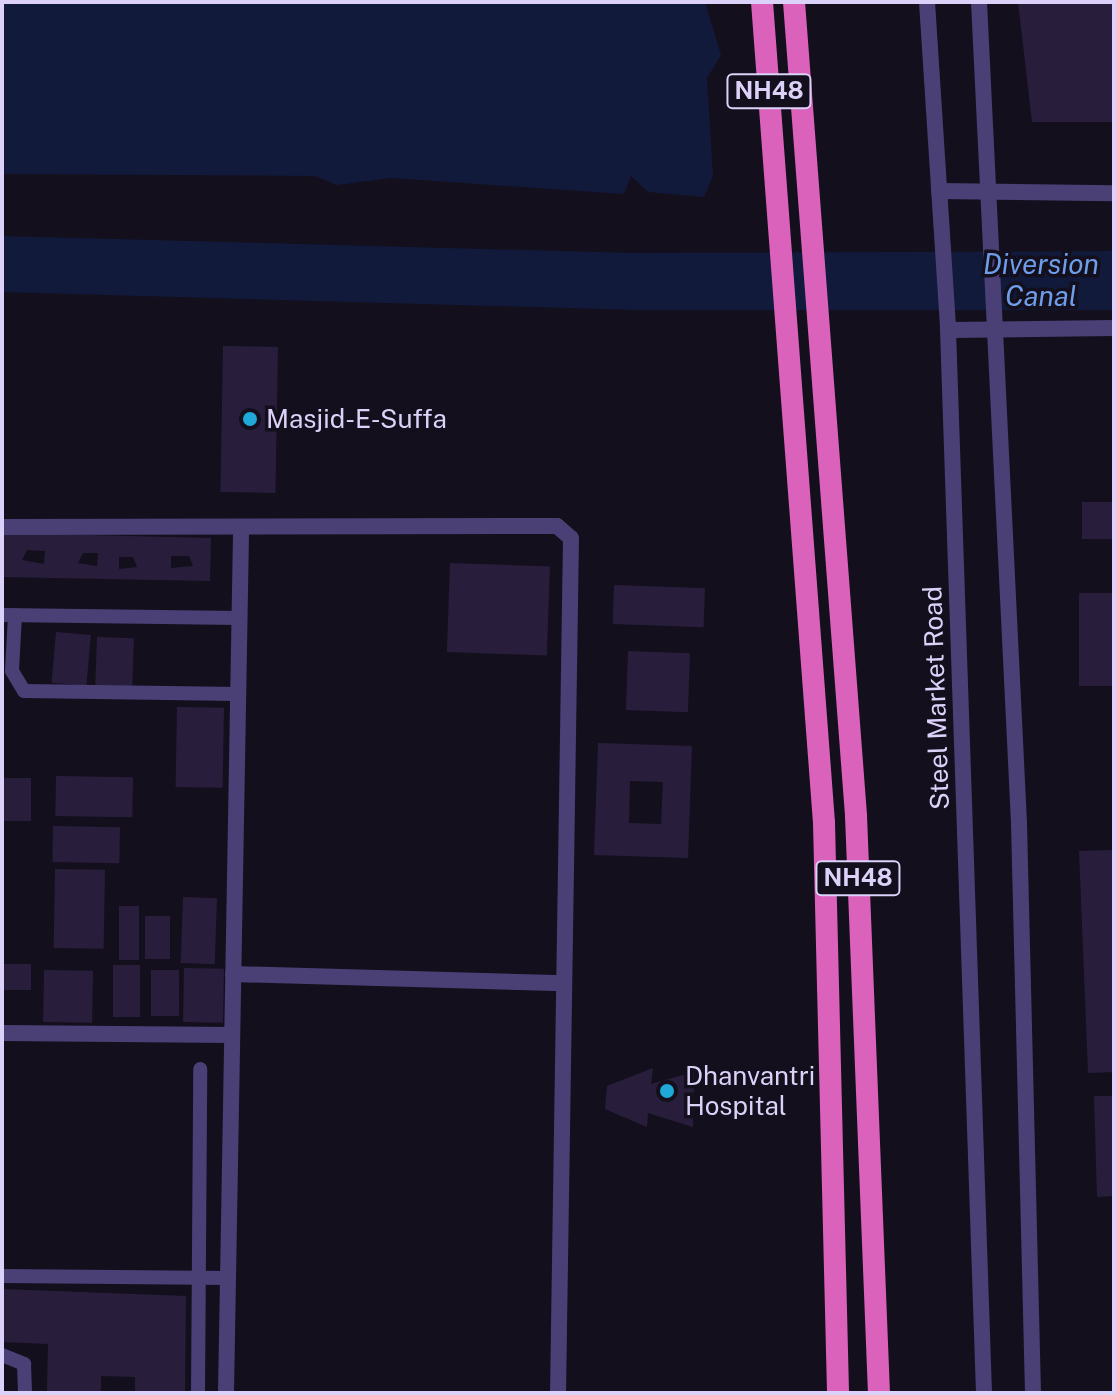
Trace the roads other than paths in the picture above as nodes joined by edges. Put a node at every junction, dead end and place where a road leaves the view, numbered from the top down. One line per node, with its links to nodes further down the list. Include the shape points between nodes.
1 (762, 2): 25 (highway, NH48, via 824,823)
2 (794, 2): 26 (highway, NH48, via 856,816)
3 (927, 2): 5 (street, Steel Market Road)
4 (979, 2): 6 (street)
5 (939, 191): 6 (street); 10 (street, Steel Market Road)
6 (990, 192): 7 (street); 9 (street)
7 (1114, 193)
8 (1114, 328): 9 (street)
9 (999, 329): 10 (street); 34 (street)
10 (948, 330): 33 (street, Steel Market Road)
11 (2, 527): 12 (street)
12 (241, 532): 14 (street); 17 (street, via 557,526 571,538)
13 (8, 615): 14 (lane); 15 (lane, via 12,671 24,691)
14 (240, 618): 15 (street)
15 (238, 694): 16 (street)
16 (233, 974): 17 (street); 19 (street)
17 (564, 983): 30 (street)
18 (2, 1033): 19 (street)
19 (232, 1035): 23 (street)
20 (200, 1069): 22 (lane)
21 (2, 1276): 22 (lane)
22 (197, 1278): 23 (lane); 28 (lane)
23 (228, 1278): 29 (street)
24 (2, 1355): 27 (lane, via 24,1364)
25 (837, 1364): 31 (street); 32 (highway, NH48)
26 (881, 1386)
27 (25, 1393)
28 (198, 1393)
29 (226, 1393)
30 (558, 1393)
31 (832, 1393)
32 (838, 1393)
33 (984, 1393)
34 (1033, 1393)

